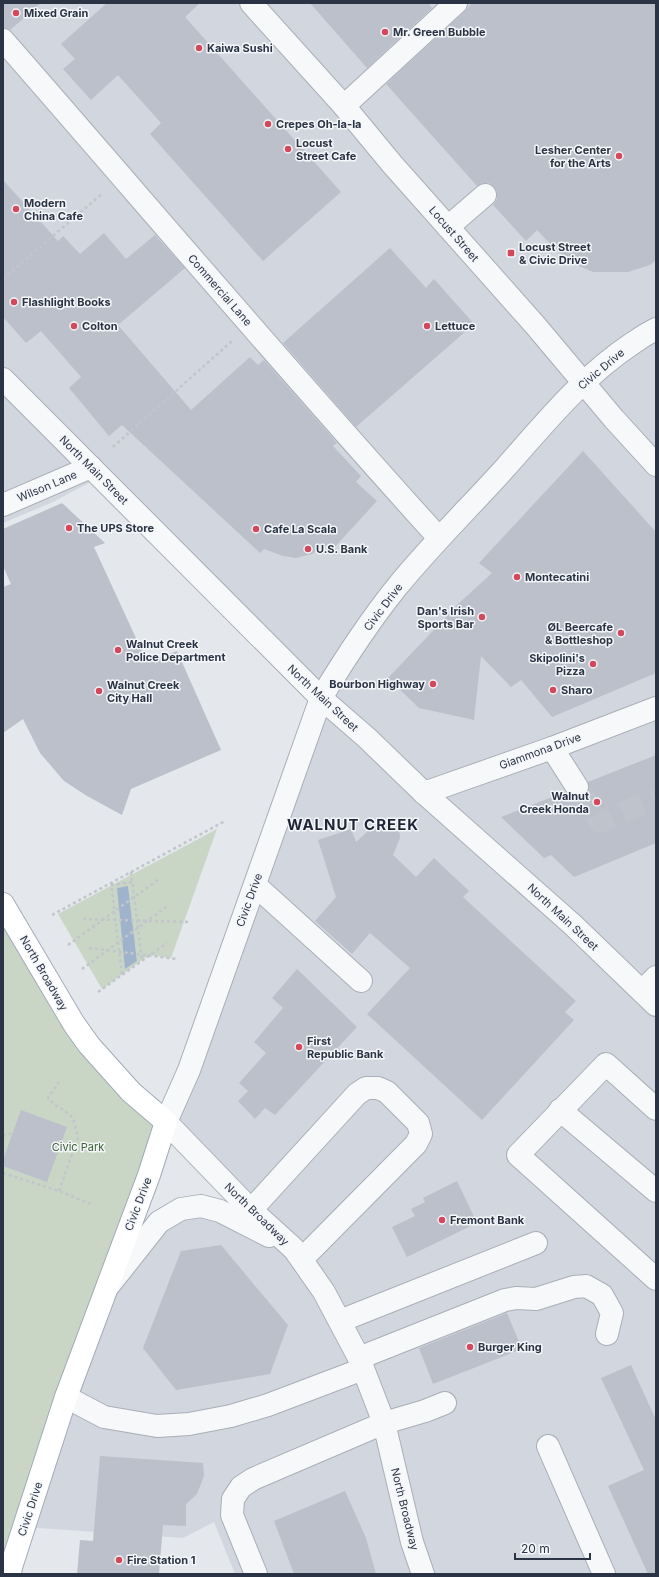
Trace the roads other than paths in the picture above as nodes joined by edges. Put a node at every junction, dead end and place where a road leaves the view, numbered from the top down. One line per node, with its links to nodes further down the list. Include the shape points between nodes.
1 (251, 3): 4 (street, Locust Street)
2 (456, 3): 4 (street)
3 (3, 40): 13 (street, Commercial Lane, via 283,364)
4 (344, 106): 6 (street, Locust Street)
5 (485, 195): 6 (street)
6 (448, 227): 9 (street, Locust Street)
7 (656, 329): 9 (street, Civic Drive, via 611,358)
8 (3, 379): 11 (street, North Main Street)
9 (583, 383): 10 (street, Locust Street); 13 (street, Civic Drive)
10 (656, 465)
11 (91, 468): 12 (street, Wilson Lane); 14 (street, North Main Street)
12 (3, 505)
13 (439, 538): 14 (street, Civic Drive, via 396,588 351,650)
14 (321, 698): 18 (street, North Main Street); 19 (street, Civic Drive)
15 (656, 708): 16 (street, Giammona Drive)
16 (552, 748): 17 (street); 18 (street, Giammona Drive)
17 (577, 787)
18 (424, 793): 22 (street, North Main Street)
19 (254, 885): 21 (street); 25 (street, Civic Drive, via 189,1070)
20 (3, 904): 25 (main road, North Broadway, via 89,1045 131,1092)
21 (361, 981)
22 (651, 991)
23 (656, 1109): 24 (street, via 606,1064)
24 (560, 1110): 26 (street); 30 (street, via 518,1155)
25 (166, 1122): 27 (street, North Broadway); 31 (main road, Civic Drive)
26 (656, 1191)
27 (251, 1210): 29 (street, North Broadway); 29 (street, via 357,1094 366,1088 378,1088 387,1092 418,1123 421,1134 416,1144)
28 (536, 1242): 32 (street)
29 (298, 1254): 31 (street, via 220,1211 201,1206 181,1209 159,1222); 32 (street, North Broadway)
30 (656, 1279)
31 (106, 1290): 35 (main road, Civic Drive)
32 (340, 1321): 34 (street, North Broadway)
33 (606, 1334): 34 (street, via 612,1313 602,1295 586,1286 574,1287 536,1299 505,1300)
34 (361, 1363): 35 (street, via 268,1405 231,1416 189,1424 157,1426 104,1416); 37 (street, North Broadway)
35 (66, 1397): 39 (main road, Civic Drive)
36 (445, 1403): 37 (street)
37 (384, 1423): 40 (street, via 253,1479 241,1487 232,1499 232,1515); 41 (street, North Broadway, via 412,1542)
38 (548, 1446): 42 (street)
39 (10, 1574)
40 (256, 1574)
41 (423, 1574)
42 (604, 1574)

